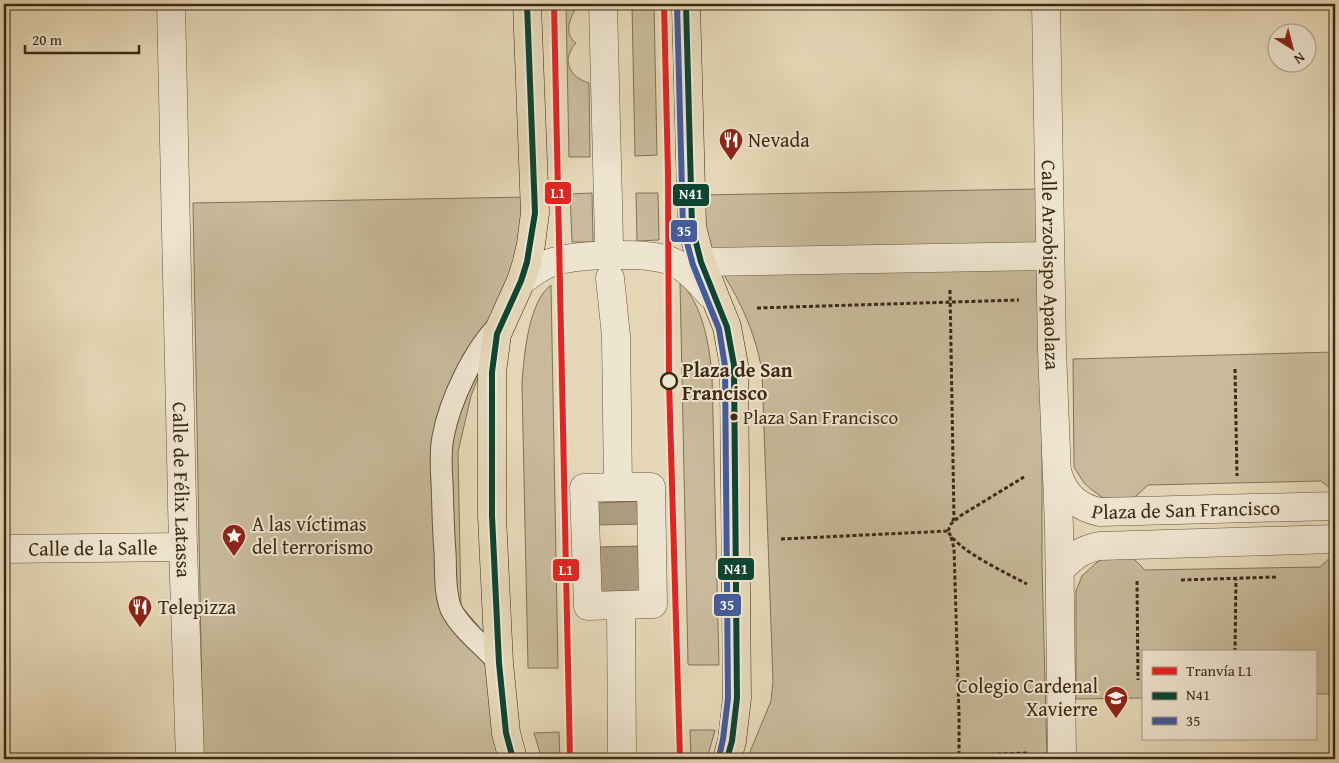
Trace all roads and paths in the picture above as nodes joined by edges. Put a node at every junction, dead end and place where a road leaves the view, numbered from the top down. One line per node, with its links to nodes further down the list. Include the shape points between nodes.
1 (172, 4): 28 (street, Calle de Félix Latassa)
2 (527, 4): 11 (main road, via 535,213 531,244)
3 (603, 4): 6 (street)
4 (686, 4): 9 (main road, via 690,210)
5 (1046, 4): 7 (street, Calle Arzobispo Apaolaza)
6 (609, 241)
7 (1050, 256): 8 (street); 18 (street, Calle Arzobispo Apaolaza)
8 (950, 257): 9 (street); 14 (path)
9 (701, 262): 12 (main road)
10 (610, 278): 21 (street, via 616,336)
11 (520, 282): 12 (street, via 559,260 656,257 682,267); 16 (main road)
12 (716, 300): 43 (main road, via 727,327 734,380 737,698)
13 (1022, 300): 14 (path)
14 (951, 303): 15 (path); 23 (path, via 954,518)
15 (757, 308)
16 (501, 323): 36 (main road, via 494,348 492,391 492,516); 36 (lane, via 480,348 459,389 442,438 441,459 449,600 459,620)
17 (1235, 369): 20 (path)
18 (1057, 473): 22 (street, Plaza de San Francisco, via 1073,500 1100,512); 30 (street, Calle Arzobispo Apaolaza)
19 (1029, 474): 23 (path)
20 (1237, 478)
21 (618, 487): 34 (street, via 652,487 654,604); 34 (street, via 584,488 588,606)
22 (1335, 506)
23 (951, 524): 24 (path)
24 (948, 531): 25 (path); 26 (path)
25 (951, 537): 33 (path, via 962,547); 39 (path, via 954,548)
26 (781, 539)
27 (1335, 539): 30 (street, Plaza de San Francisco, via 1100,546 1080,552)
28 (183, 547): 29 (street, Calle de la Salle); 40 (street, Calle de Félix Latassa)
29 (4, 549)
30 (1060, 570): 46 (street, Calle Arzobispo Apaolaza)
31 (1137, 580): 37 (path)
32 (1236, 580): 35 (path)
33 (1034, 589)
34 (621, 605): 42 (street)
35 (1235, 650)
36 (499, 663): 41 (main road, via 506,733)
37 (1138, 680)
38 (1031, 752): 39 (path)
39 (959, 754): 44 (path); 45 (path)
40 (190, 759)
41 (513, 759)
42 (622, 759)
43 (727, 759)
44 (854, 759)
45 (959, 759)
46 (1062, 759)

